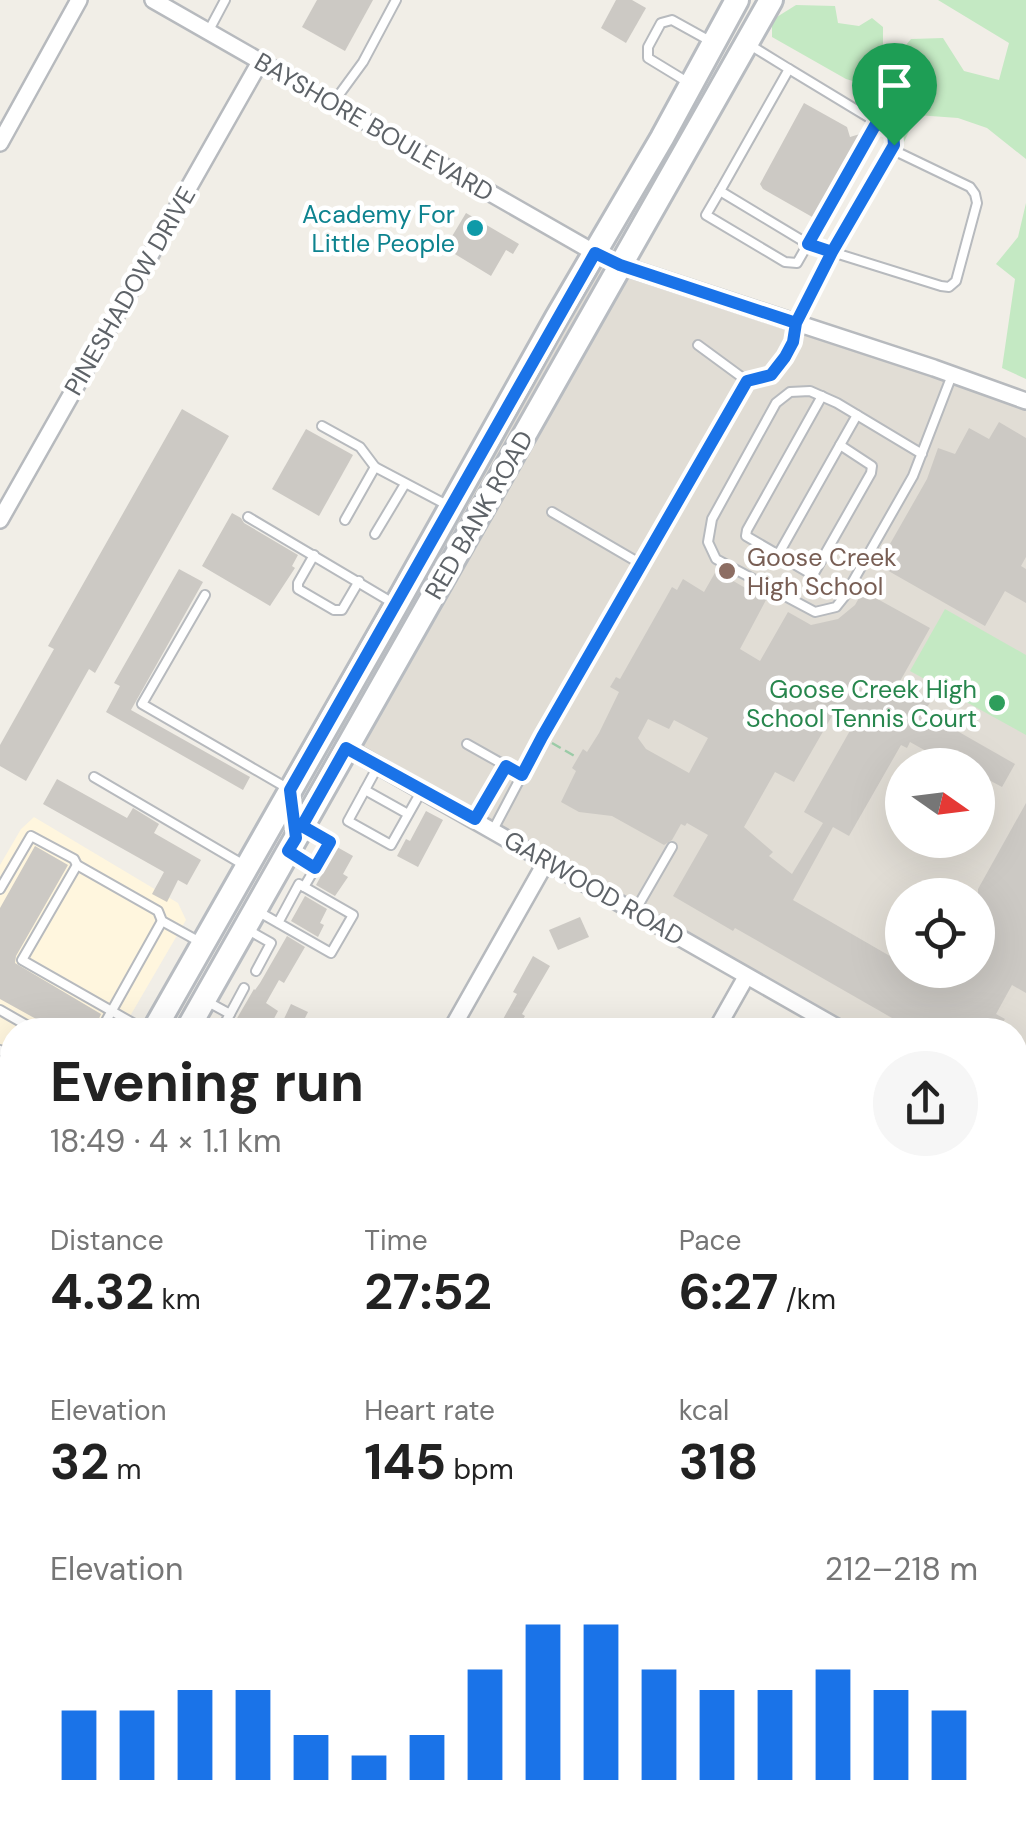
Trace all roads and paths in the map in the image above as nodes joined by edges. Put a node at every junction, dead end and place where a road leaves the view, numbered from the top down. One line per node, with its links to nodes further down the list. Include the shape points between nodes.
1 (79, 0): 15 (street)
2 (153, 0): 7 (street, BAYSHORE BOULEVARD)
3 (226, 0): 7 (lane)
4 (396, 0): 13 (lane)
5 (771, 0): 9 (main road, RED BANK ROAD)
6 (736, 1): 8 (main road, RED BANK ROAD)
7 (208, 32): 10 (street, BAYSHORE BOULEVARD)
8 (714, 43): 12 (main road, RED BANK ROAD); 12 (lane, via 672,20 661,23 648,58)
9 (746, 43): 11 (lane); 21 (main road, RED BANK ROAD)
10 (260, 62): 13 (street, BAYSHORE BOULEVARD); 37 (street, PINESHADOW DRIVE)
11 (789, 69): 14 (lane); 17 (lane)
12 (691, 84): 20 (main road, RED BANK ROAD)
13 (333, 103): 20 (street, BAYSHORE BOULEVARD)
14 (877, 122): 16 (lane, via 893,132); 18 (lane)
15 (0, 143)
16 (891, 149): 19 (lane); 19 (lane, via 976,194 956,281 940,286)
17 (720, 191): 18 (lane); 18 (lane, via 706,214 784,262 797,263)
18 (808, 244): 19 (lane)
19 (832, 252): 22 (lane)
20 (595, 253): 21 (street); 34 (main road, RED BANK ROAD)
21 (620, 265): 22 (street); 49 (main road, RED BANK ROAD)
22 (796, 323): 24 (street); 25 (lane, via 793,342 771,375)
23 (698, 345): 25 (lane)
24 (952, 375): 27 (street); 31 (lane)
25 (747, 381): 42 (lane)
26 (822, 396): 28 (lane); 31 (lane, via 790,392 776,403 712,519 708,542 716,559 814,612 836,607); 41 (lane, via 746,530)
27 (1026, 402)
28 (858, 416): 30 (lane); 31 (lane)
29 (322, 426): 32 (lane, via 360,447)
30 (840, 446): 41 (lane); 41 (lane, via 872,466 871,473 813,575)
31 (922, 454)
32 (375, 466): 33 (lane); 38 (lane)
33 (405, 484): 34 (lane); 39 (lane)
34 (451, 507): 45 (main road, RED BANK ROAD)
35 (552, 512): 42 (lane)
36 (248, 517): 40 (lane)
37 (0, 520)
38 (345, 520)
39 (374, 534)
40 (314, 555): 43 (lane); 43 (lane, via 298,589 334,610 342,610)
41 (778, 555)
42 (641, 564): 47 (lane)
43 (359, 581): 45 (lane)
44 (204, 595): 55 (lane, via 142,704)
45 (396, 605): 46 (main road, RED BANK ROAD)
46 (340, 705): 49 (main road); 55 (main road, RED BANK ROAD)
47 (542, 737): 50 (path); 53 (lane)
48 (468, 744): 52 (lane)
49 (346, 748): 51 (street, GARWOOD ROAD); 61 (main road, RED BANK ROAD)
50 (578, 758)
51 (378, 766): 56 (lane); 57 (street, GARWOOD ROAD)
52 (506, 766): 53 (lane); 59 (lane)
53 (522, 775): 60 (lane)
54 (94, 777): 65 (lane)
55 (290, 790): 61 (main road); 65 (main road, RED BANK ROAD)
56 (365, 790): 58 (lane); 58 (lane, via 348,821 391,845)
57 (422, 790): 58 (lane); 59 (street, GARWOOD ROAD)
58 (408, 814)
59 (475, 819): 60 (street, GARWOOD ROAD)
60 (493, 830): 63 (street, GARWOOD ROAD)
61 (295, 838): 66 (lane); 66 (lane, via 330,842); 70 (main road, RED BANK ROAD)
62 (672, 847): 69 (lane)
63 (546, 862): 69 (street, GARWOOD ROAD); 85 (street)
64 (76, 865): 68 (lane, via 31,836); 71 (lane, via 158,910); 78 (lane, via 22,960)
65 (248, 868): 73 (main road, RED BANK ROAD)
66 (315, 868): 67 (lane)
67 (304, 887): 72 (lane); 72 (lane, via 353,915 331,953)
68 (0, 888)
69 (635, 910): 75 (street, GARWOOD ROAD)
70 (250, 919): 72 (lane); 74 (lane, via 273,939); 77 (main road, RED BANK ROAD)
71 (162, 921): 73 (lane); 78 (lane)
72 (278, 922)
73 (203, 944): 82 (main road, RED BANK ROAD)
74 (256, 972)
75 (746, 977): 86 (street); 87 (street, GARWOOD ROAD)
76 (244, 988): 79 (lane)
77 (204, 1000): 79 (lane); 83 (main road, RED BANK ROAD)
78 (112, 1011): 80 (lane); 81 (lane)
79 (230, 1014): 84 (lane)
80 (108, 1018)
81 (124, 1018)
82 (161, 1018)
83 (194, 1018)
84 (228, 1018)
85 (457, 1018)
86 (723, 1018)
87 (820, 1018)

